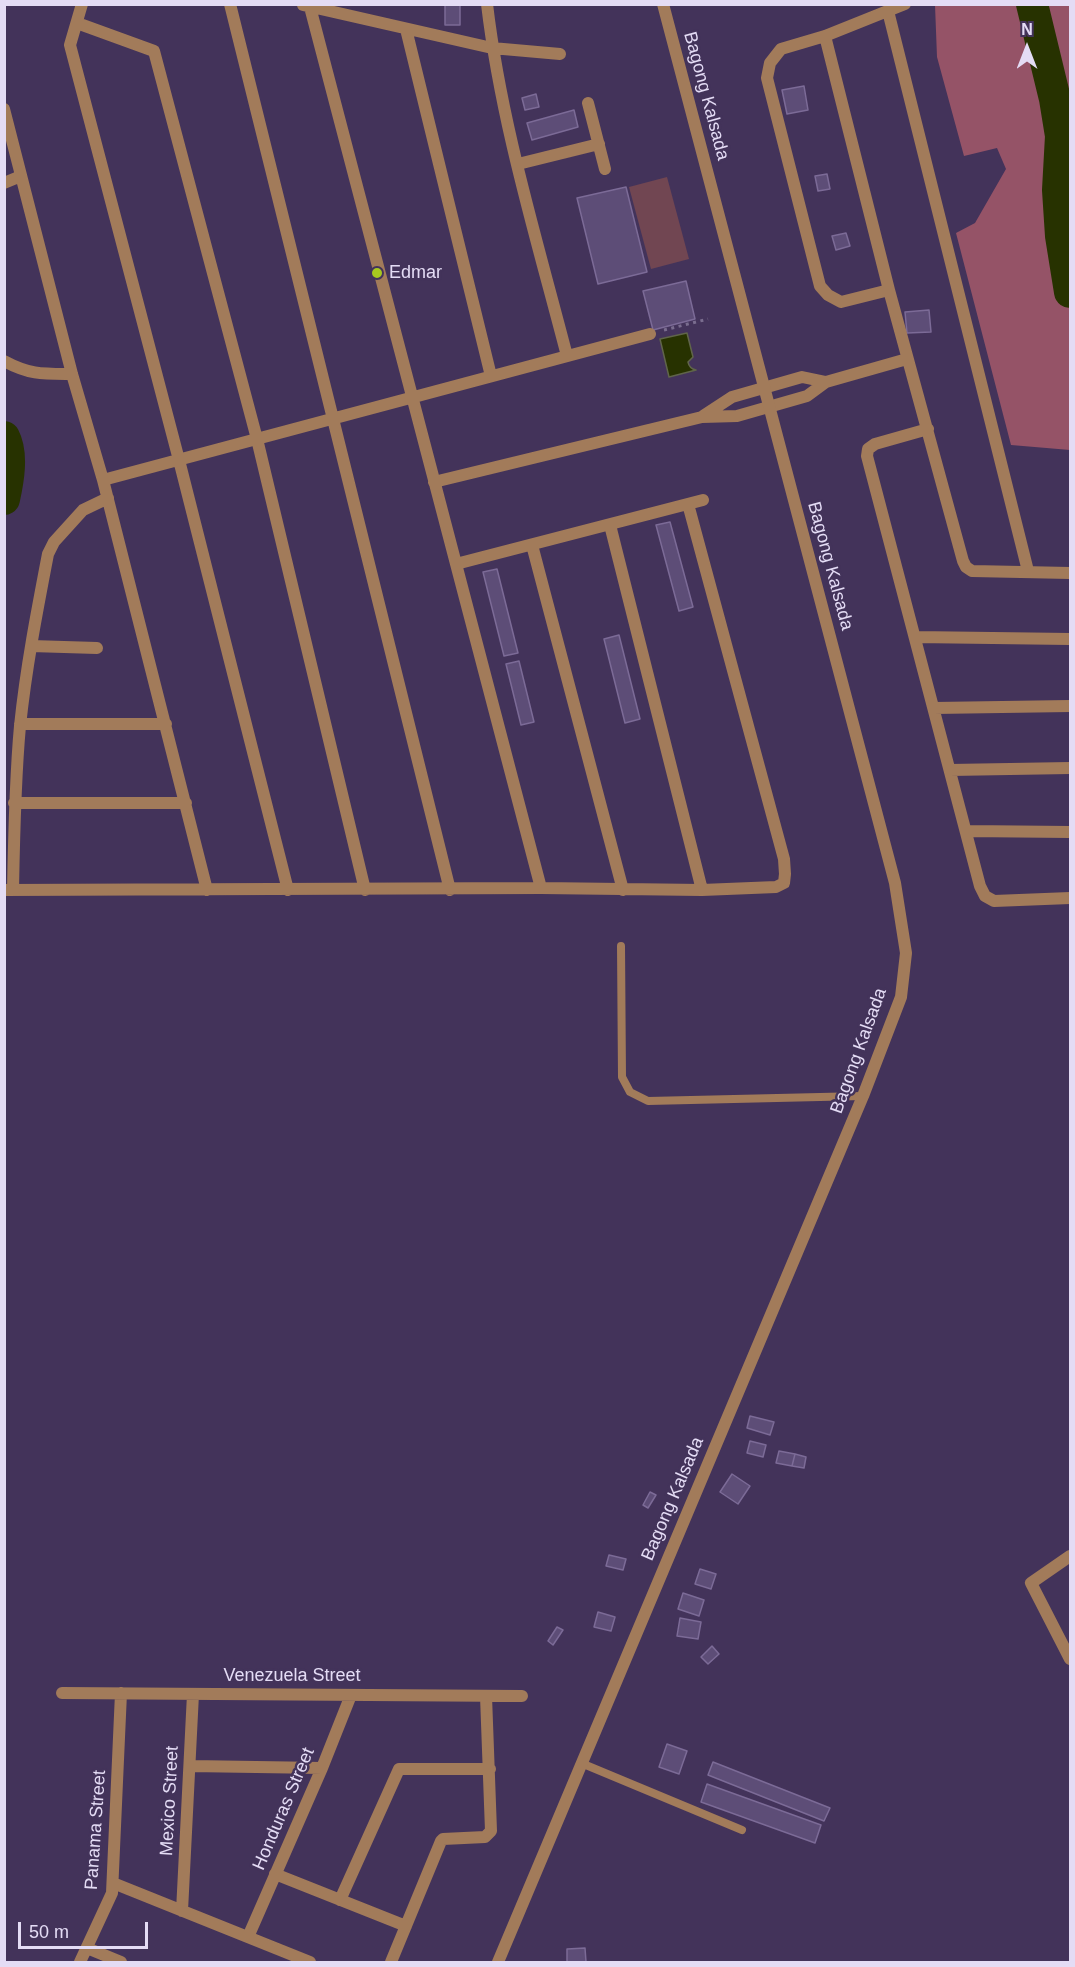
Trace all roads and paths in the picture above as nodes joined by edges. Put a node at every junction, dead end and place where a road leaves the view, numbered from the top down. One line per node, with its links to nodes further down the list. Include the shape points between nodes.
1 (82, 4): 8 (street)
2 (230, 4): 33 (street)
3 (487, 4): 11 (street)
4 (663, 4): 29 (street, Bagong Kalsada)
5 (905, 4): 7 (street)
6 (306, 6): 9 (street); 30 (street)
7 (888, 11): 10 (street); 45 (street)
8 (77, 23): 35 (street, via 154,51); 36 (street, via 70,45)
9 (406, 29): 11 (street); 27 (street)
10 (825, 36): 20 (street); 20 (street, via 781,49 767,78 820,286 841,302)
11 (492, 48): 12 (street); 16 (street)
12 (560, 54)
13 (588, 103): 15 (street)
14 (4, 109): 18 (street)
15 (599, 144): 16 (street); 17 (street)
16 (518, 164): 23 (street)
17 (605, 169)
18 (21, 176): 19 (street); 26 (street)
19 (4, 183)
20 (889, 290): 24 (street)
21 (708, 319): 22 (path)
22 (651, 334): 23 (street)
23 (567, 356): 27 (street)
24 (908, 359): 28 (street); 34 (street)
25 (4, 361): 26 (street, via 38,374)
26 (72, 374): 37 (street)
27 (491, 376): 30 (street)
28 (826, 382): 29 (street, via 802,377); 31 (street, via 807,396)
29 (765, 388): 31 (street, Bagong Kalsada); 32 (street, via 732,397)
30 (412, 398): 33 (street); 38 (street)
31 (770, 406): 32 (street, via 737,416); 71 (street, Bagong Kalsada, via 895,883 903,927 906,953 901,998)
32 (702, 417): 38 (street)
33 (333, 419): 35 (street); 66 (street)
34 (928, 429): 45 (street, via 966,567 972,571); 47 (street, via 875,444 868,449 867,456)
35 (256, 439): 36 (street); 65 (street)
36 (179, 460): 37 (street); 64 (street)
37 (103, 480): 39 (street)
38 (434, 482): 44 (street)
39 (108, 498): 49 (street, via 83,510 54,542 48,554); 54 (street)
40 (703, 500): 41 (street)
41 (688, 504): 42 (street); 68 (street, via 785,873 784,883 776,887)
42 (610, 525): 43 (street); 68 (street)
43 (532, 545): 44 (street); 67 (street)
44 (456, 564): 61 (street)
45 (1028, 571): 46 (street)
46 (1071, 573)
47 (915, 637): 48 (street); 52 (street)
48 (1071, 639)
49 (31, 646): 50 (street); 53 (street)
50 (97, 648)
51 (1071, 706): 52 (street)
52 (934, 708): 56 (street)
53 (20, 724): 54 (street); 57 (street)
54 (166, 724): 58 (street)
55 (1071, 768): 56 (street)
56 (950, 770): 59 (street)
57 (15, 803): 58 (street); 62 (street)
58 (186, 803): 63 (street)
59 (966, 831): 60 (street); 69 (street, via 985,896 994,901)
60 (1071, 832)
61 (541, 888): 66 (street); 67 (street)
62 (9, 890): 63 (street)
63 (207, 890): 64 (street)
64 (288, 890): 65 (street)
65 (365, 890): 66 (street)
66 (450, 890)
67 (623, 890): 68 (street)
68 (702, 890)
69 (1071, 898)
70 (621, 946): 71 (lane, via 622,1077 630,1092 648,1101)
71 (863, 1096): 80 (street, Bagong Kalsada)
72 (1071, 1556): 73 (street, via 1031,1583)
73 (1069, 1654)
74 (62, 1693): 75 (street, Venezuela Street)
75 (121, 1693): 76 (street, Venezuela Street); 86 (street, Panama Street)
76 (193, 1694): 77 (street, Venezuela Street); 81 (street, Mexico Street)
77 (351, 1695): 78 (street, Venezuela Street); 82 (street, Honduras Street)
78 (486, 1696): 79 (street, Venezuela Street); 83 (street)
79 (522, 1696)
80 (581, 1763): 84 (lane); 96 (street, Bagong Kalsada)
81 (190, 1766): 82 (street); 88 (street, Mexico Street)
82 (322, 1768): 85 (street, Honduras Street)
83 (490, 1769): 87 (street, via 399,1769); 89 (street, via 491,1831 485,1837 443,1839)
84 (742, 1830)
85 (275, 1874): 87 (street); 90 (street, Honduras Street)
86 (113, 1884): 88 (street); 91 (street, Panama Street)
87 (340, 1900): 89 (street)
88 (182, 1911): 90 (street)
89 (406, 1926): 95 (street)
90 (248, 1937): 94 (street)
91 (87, 1948): 92 (street, Panama Street); 93 (street)
92 (80, 1962)
93 (122, 1962)
94 (310, 1962)
95 (391, 1962)
96 (498, 1962)

